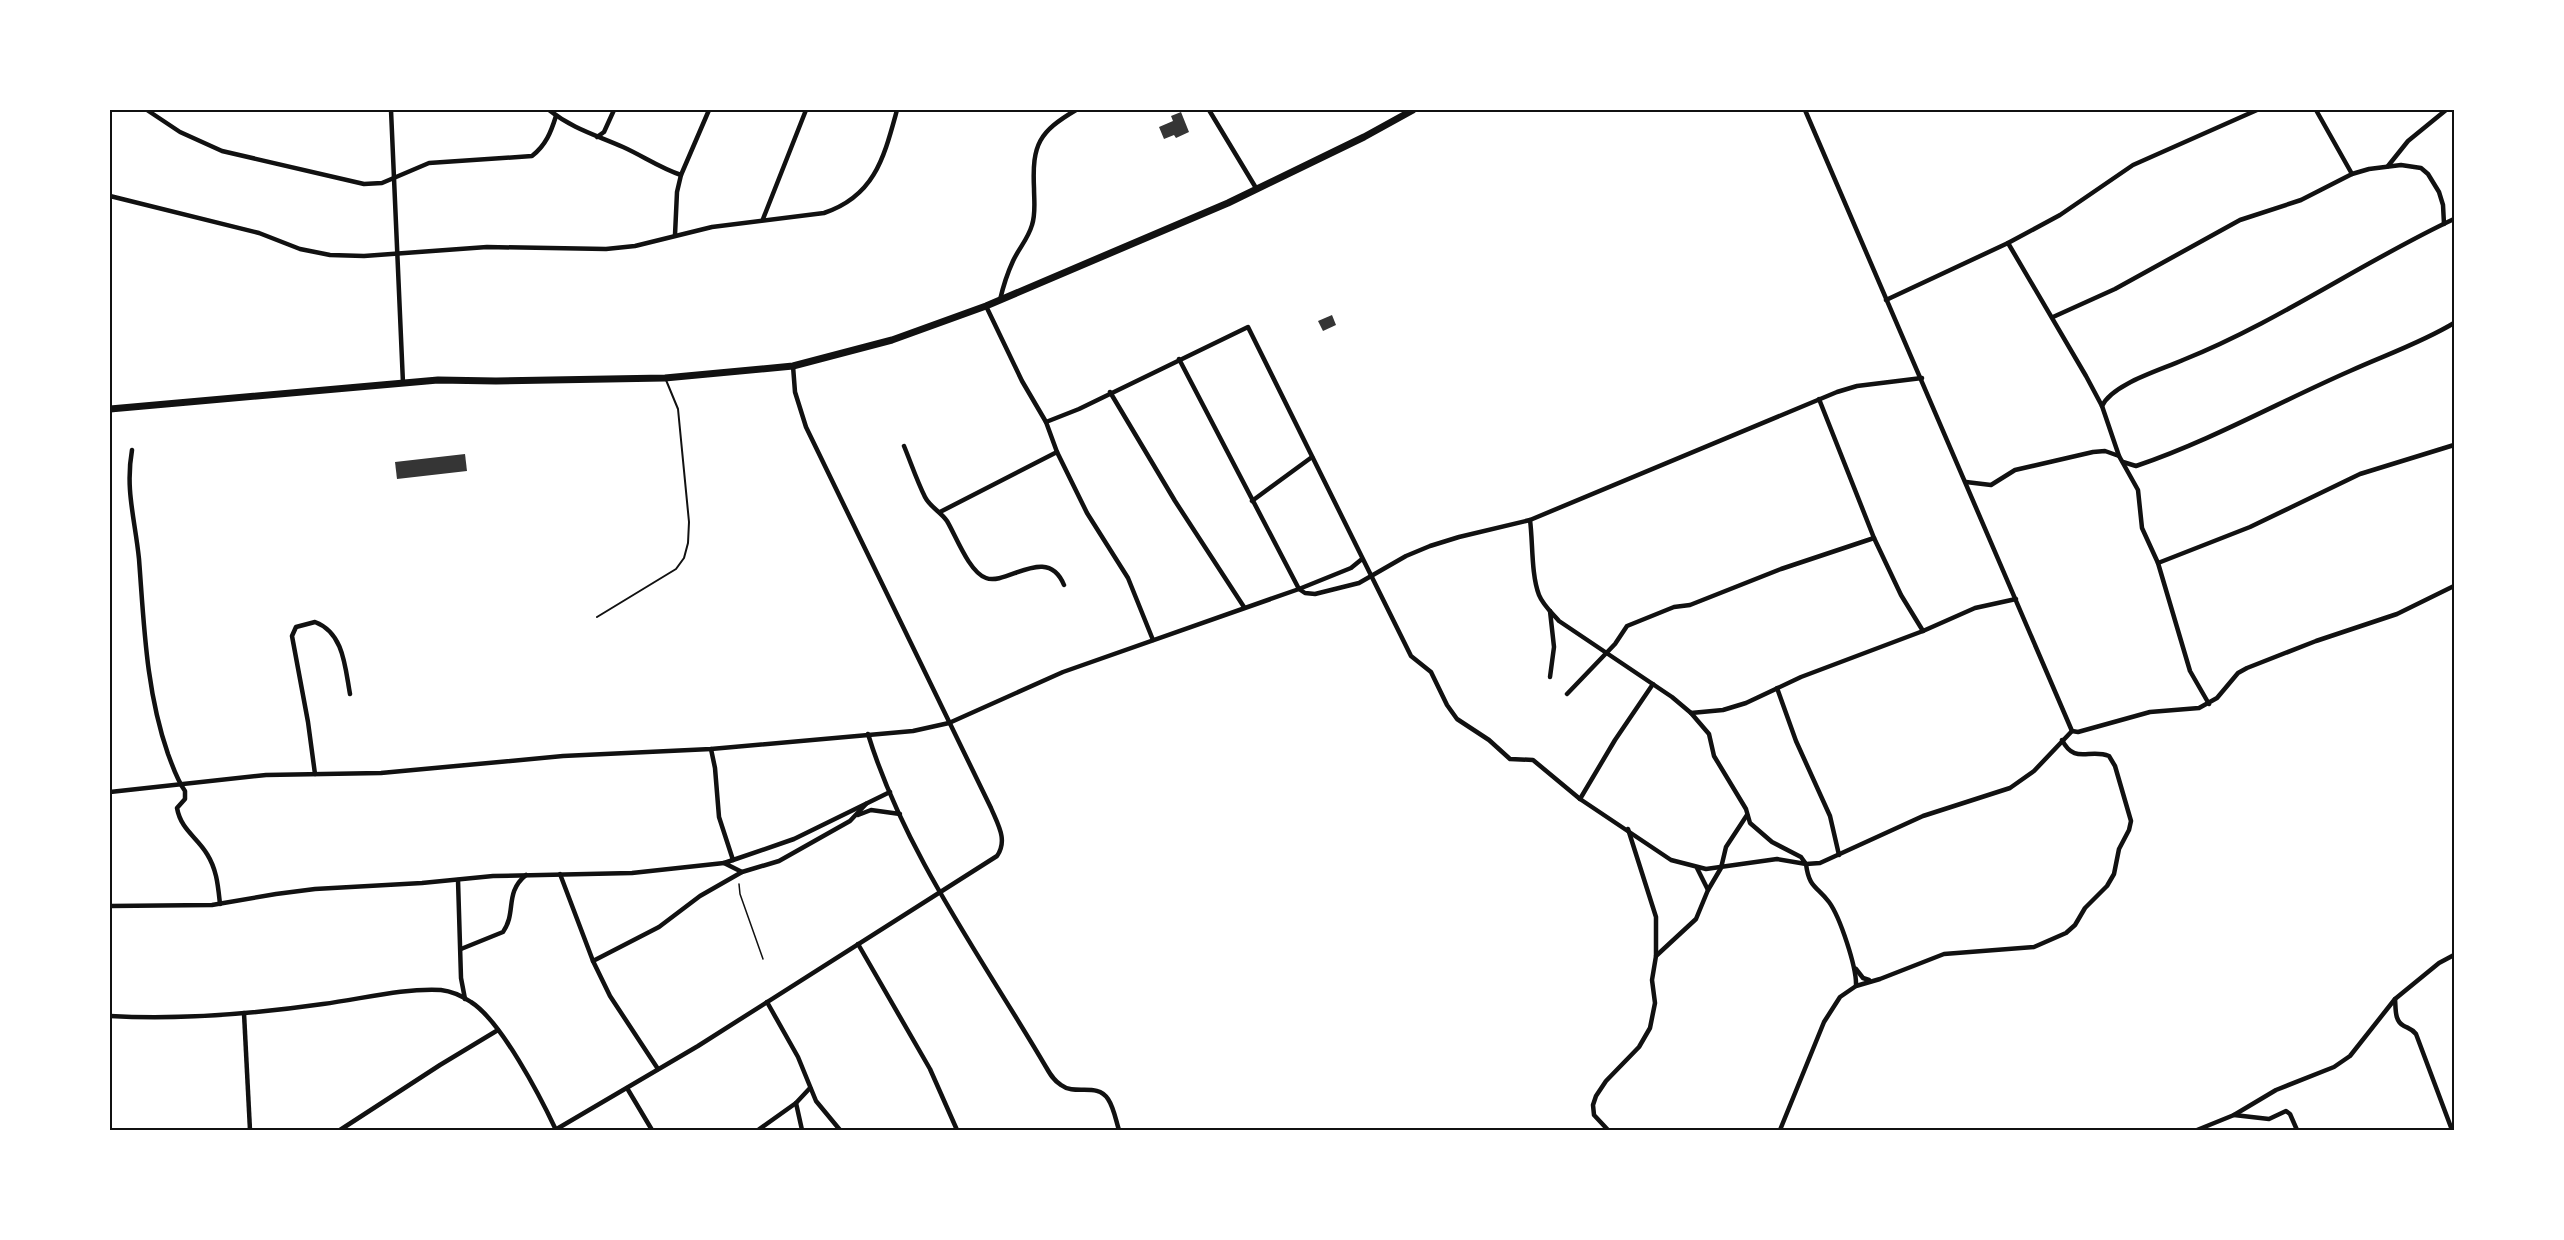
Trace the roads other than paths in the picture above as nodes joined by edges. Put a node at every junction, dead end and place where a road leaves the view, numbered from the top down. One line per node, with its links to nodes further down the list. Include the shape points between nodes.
1 (147, 110): 22 (street, via 180,132 222,151 345,181 382,183)
2 (391, 110): 22 (street)
3 (549, 110): 16 (street)
4 (614, 110): 18 (street, via 604,132)
5 (710, 110): 21 (street)
6 (806, 110): 25 (street)
7 (897, 110): 25 (street, via 882,156 862,192 824,213)
8 (1076, 110): 31 (street, via 1049,128 1037,148 1033,220 1012,262)
9 (1209, 110): 23 (street)
10 (1413, 110): 23 (main road)
11 (1804, 110): 32 (street)
12 (2241, 110): 17 (street)
13 (2257, 110): 17 (street)
14 (2316, 110): 20 (street)
15 (2446, 110): 19 (street, via 2408,141)
16 (556, 116): 18 (street); 22 (street, via 541,150 532,156 429,163)
17 (2238, 118): 29 (street, via 2133,165 2073,208)
18 (597, 137): 21 (street)
19 (2388, 167): 20 (street); 27 (street, via 2413,166 2428,174 2444,206)
20 (2352, 174): 34 (street, via 2301,200 2240,220 2115,289)
21 (681, 175): 28 (street, via 676,192)
22 (394, 178): 30 (street)
23 (1256, 188): 31 (main road)
24 (110, 196): 30 (street, via 224,223 330,255)
25 (763, 219): 28 (street)
26 (2454, 219): 27 (street)
27 (2444, 224): 43 (street, via 2237,337 2125,386 2105,399)
28 (675, 235): 30 (street, via 606,249 487,247)
29 (2008, 243): 32 (street); 34 (street)
30 (398, 253): 40 (street)
31 (1000, 300): 33 (main road)
32 (1886, 300): 39 (street)
33 (986, 306): 37 (main road, via 892,340); 45 (street)
34 (2053, 317): 43 (street)
35 (2454, 323): 52 (street, via 2213,436 2136,466)
36 (1179, 359): 41 (street); 51 (street, via 1248,327); 54 (street)
37 (793, 366): 38 (main road); 78 (street, via 795,392 806,427)
38 (665, 378): 40 (main road); 67 (lane, via 678,409 689,522 684,558 676,569)
39 (1922, 378): 42 (street, via 1857,386); 53 (street)
40 (403, 383): 44 (main road)
41 (1110, 392): 45 (street); 65 (street)
42 (1819, 399): 56 (street); 57 (street)
43 (2102, 406): 50 (street)
44 (110, 409)
45 (1046, 422): 49 (street)
46 (2454, 445): 59 (street, via 2360,474 2243,530)
47 (904, 446): 55 (street, via 927,500)
48 (132, 450): 84 (street, via 128,494 136,538 142,621 160,725)
49 (1057, 452): 55 (street); 69 (street, via 1087,513 1128,578)
50 (2119, 456): 52 (street); 53 (street, via 2093,452 2014,470 1991,485)
51 (1312, 458): 54 (street); 58 (street)
52 (2123, 462): 59 (street, via 2138,490 2142,528)
53 (1966, 482): 64 (street)
54 (1252, 501): 63 (street)
55 (940, 512): 61 (street, via 970,563 985,578 1044,568 1058,575)
56 (1530, 520): 60 (street, via 1430,546); 66 (street, via 1536,583 1539,596)
57 (1874, 538): 68 (street); 70 (street, via 1650,616 1627,626)
58 (1362, 559): 60 (street); 63 (street, via 1351,568)
59 (2158, 563): 76 (street, via 2190,670)
60 (1372, 578): 63 (street, via 1315,594); 87 (street, via 1411,656 1431,672 1457,719 1510,759 1533,760)
61 (1064, 585)
62 (2454, 586): 76 (street, via 2397,614 2247,668)
63 (1299, 590): 65 (street)
64 (2016, 599): 68 (street, via 1975,608); 79 (street)
65 (1244, 608): 69 (street)
66 (1550, 611): 70 (street); 71 (street, via 1554,647)
67 (597, 617)
68 (1923, 631): 73 (street)
69 (1153, 640): 78 (street, via 1063,672)
70 (1605, 653): 72 (street); 75 (street)
71 (1550, 677)
72 (1653, 684): 77 (street); 87 (street)
73 (1777, 688): 77 (street, via 1723,710); 93 (street, via 1830,816)
74 (350, 694): 83 (street, via 342,654 328,628 315,622 296,627 292,636)
75 (1567, 694)
76 (2209, 704): 79 (street, via 2150,712)
77 (1690, 713): 90 (street, via 1709,734 1714,756)
78 (949, 723): 80 (street, via 913,731); 104 (street, via 991,808 1003,848)
79 (2072, 731): 81 (street)
80 (868, 734): 82 (street); 86 (street)
81 (2062, 740): 93 (street, via 2034,771 2010,788 1923,816); 113 (street, via 2071,752 2079,755 2109,756 2130,812 2129,830 2121,841 2114,874 2107,886 2085,908 2075,925 2049,942 2017,950 1944,954)
82 (711, 749): 83 (street, via 563,756 381,773); 94 (street, via 719,816)
83 (315, 774): 84 (street)
84 (180, 783): 85 (street); 105 (street, via 186,791 177,808 179,818 212,862)
85 (110, 792)
86 (890, 792): 88 (street); 89 (street)
87 (1580, 799): 92 (street)
88 (866, 804): 91 (street); 94 (street, via 794,839)
89 (900, 814): 91 (street, via 871,810); 104 (street)
90 (1747, 814): 96 (street, via 1750,823 1772,842 1801,857); 98 (street, via 1726,847)
91 (856, 816): 99 (street, via 779,861)
92 (1628, 829): 97 (street, via 1656,852); 110 (street, via 1656,917)
93 (1839, 855): 96 (street)
94 (734, 860): 95 (street)
95 (724, 863): 99 (street); 100 (street, via 632,873)
96 (1806, 864): 98 (street, via 1777,858); 112 (street, via 1808,878 1833,909)
97 (1698, 868): 98 (street); 103 (street)
98 (1721, 868): 103 (street)
99 (742, 872): 111 (street, via 700,896 659,927)
100 (560, 874): 101 (street); 111 (street)
101 (526, 875): 102 (street); 108 (street, via 516,883 503,932)
102 (458, 880): 105 (street, via 300,891); 108 (street)
103 (1708, 890): 110 (street, via 1696,919)
104 (942, 893): 107 (street); 134 (street, via 1053,1079 1068,1089 1095,1089 1103,1093)
105 (220, 904): 106 (street)
106 (110, 906)
107 (858, 944): 117 (street); 133 (street, via 930,1069)
108 (461, 949): 115 (street)
109 (2454, 955): 116 (street)
110 (1656, 956): 135 (street, via 1650,1028 1640,1047 1606,1081 1593,1105 1594,1115)
111 (593, 961): 121 (street, via 610,996)
112 (1854, 967): 113 (street); 114 (street)
113 (1871, 981): 114 (street)
114 (1856, 986): 136 (street, via 1832,1007)
115 (465, 999): 118 (street, via 443,990 420,991); 120 (street)
116 (2396, 999): 125 (street, via 2350,1056 2334,1067 2276,1090); 139 (street, via 2397,1019 2420,1040)
117 (767, 1002): 121 (street); 123 (street, via 795,1051)
118 (244, 1013): 119 (street); 127 (street)
119 (110, 1016)
120 (498, 1030): 126 (street, via 539,1095); 128 (street)
121 (658, 1069): 122 (street)
122 (627, 1088): 126 (street); 129 (street)
123 (810, 1088): 124 (street); 132 (street)
124 (796, 1103): 130 (street); 131 (street)
125 (2234, 1115): 137 (street); 138 (street, via 2269,1119 2286,1112)
126 (555, 1130)
127 (250, 1131)
128 (340, 1131)
129 (652, 1131)
130 (758, 1131)
131 (802, 1131)
132 (840, 1131)
133 (957, 1131)
134 (1119, 1131)
135 (1608, 1131)
136 (1780, 1131)
137 (2197, 1131)
138 (2297, 1131)
139 (2452, 1131)

